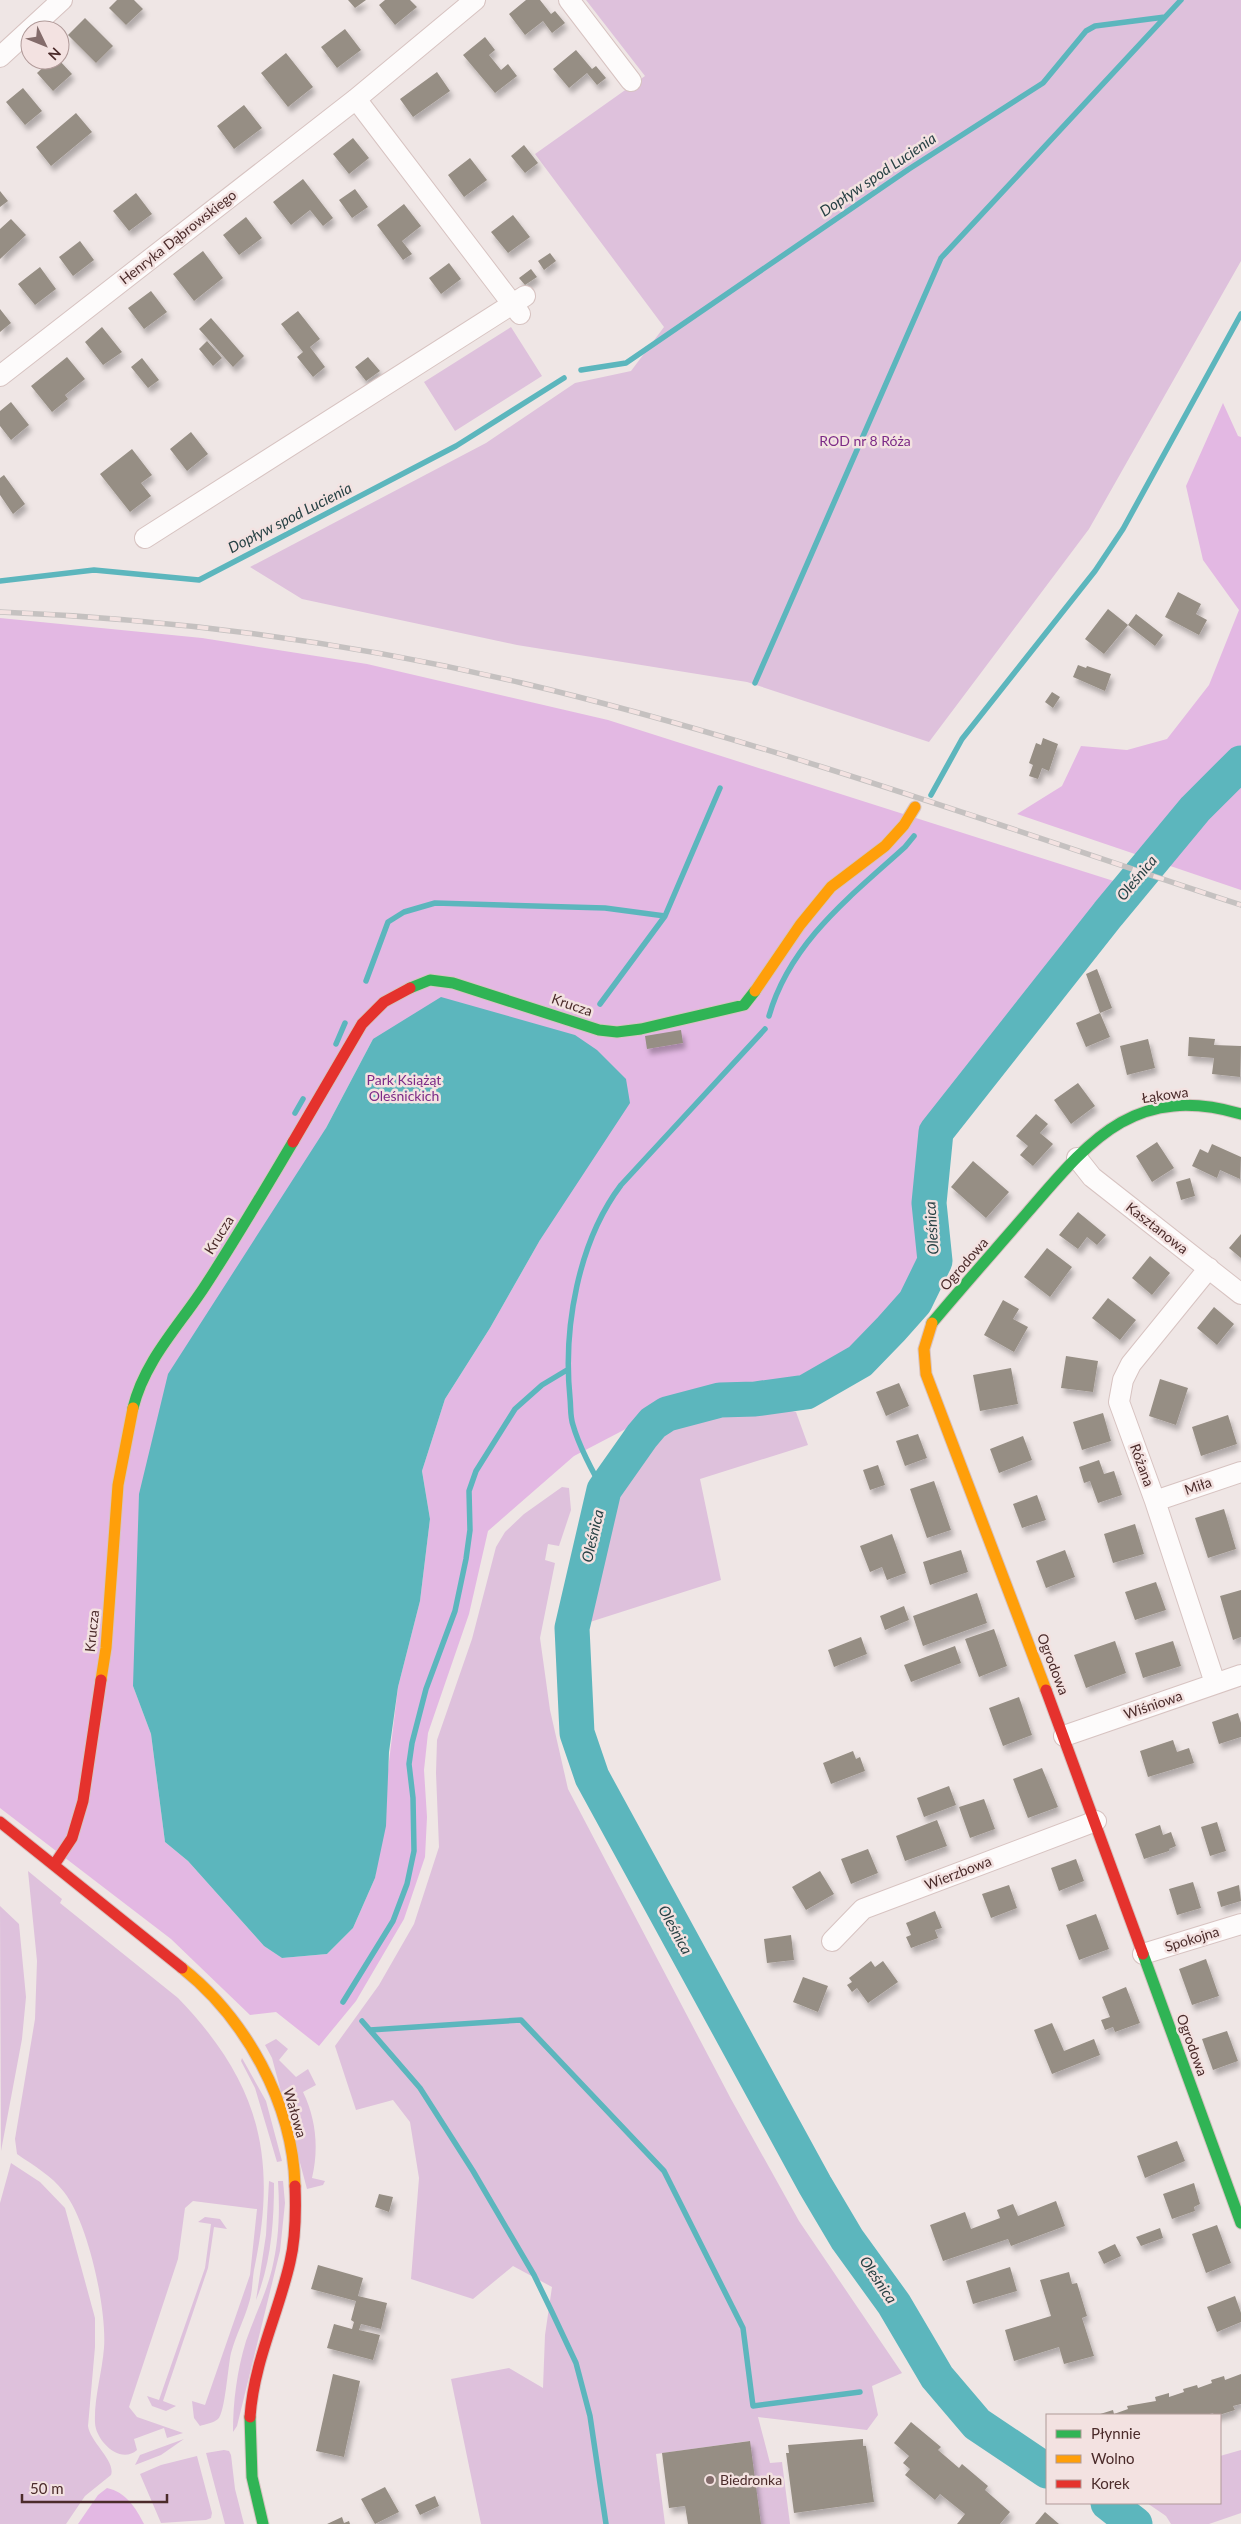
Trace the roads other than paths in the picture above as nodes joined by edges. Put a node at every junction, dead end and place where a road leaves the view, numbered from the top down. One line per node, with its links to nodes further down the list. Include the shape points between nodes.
1 (62, 0): 4 (street)
2 (475, 0): 6 (street, Henryka Dąbrowskiego)
3 (569, 0): 5 (street)
4 (0, 57)
5 (631, 81)
6 (356, 99): 7 (street, Henryka Dąbrowskiego); 8 (street, via 519,305)
7 (0, 376)
8 (145, 538)
9 (915, 807): 21 (street, Krucza, via 885,846 832,887 800,925 744,1005 617,1032 599,1030 453,983 430,980 384,1002 362,1024 206,1285 166,1339 146,1374 134,1405 118,1485 106,1648 83,1801 72,1838)
10 (1241, 1114): 11 (street, Łąkowa, via 1208,1106 1186,1105 1136,1114 1110,1128)
11 (1077, 1158): 12 (street, Kasztanowa, via 1092,1177); 18 (street, Ogrodowa, via 932,1324 922,1356 926,1374)
12 (1209, 1268): 13 (street, Kasztanowa); 15 (street, Różana, via 1131,1364 1123,1380 1119,1402)
13 (1241, 1294)
14 (1241, 1472): 15 (street, Miła)
15 (1155, 1501): 17 (street, Różana)
16 (1241, 1675): 17 (street, Wiśniowa)
17 (1215, 1683): 18 (street, Wiśniowa)
18 (1064, 1736): 19 (street, Ogrodowa)
19 (1096, 1821): 23 (street, Wierzbowa, via 863,1909); 24 (street, Ogrodowa)
20 (0, 1822): 21 (street, Wałowa)
21 (54, 1865): 26 (street, Wałowa, via 193,1976 222,2005 252,2046 276,2096 293,2163 296,2227 292,2253 257,2366 251,2402 249,2464)
22 (1241, 1924): 24 (street, Spokojna)
23 (832, 1941)
24 (1143, 1954): 25 (street, Ogrodowa)
25 (1241, 2222)
26 (263, 2524)

